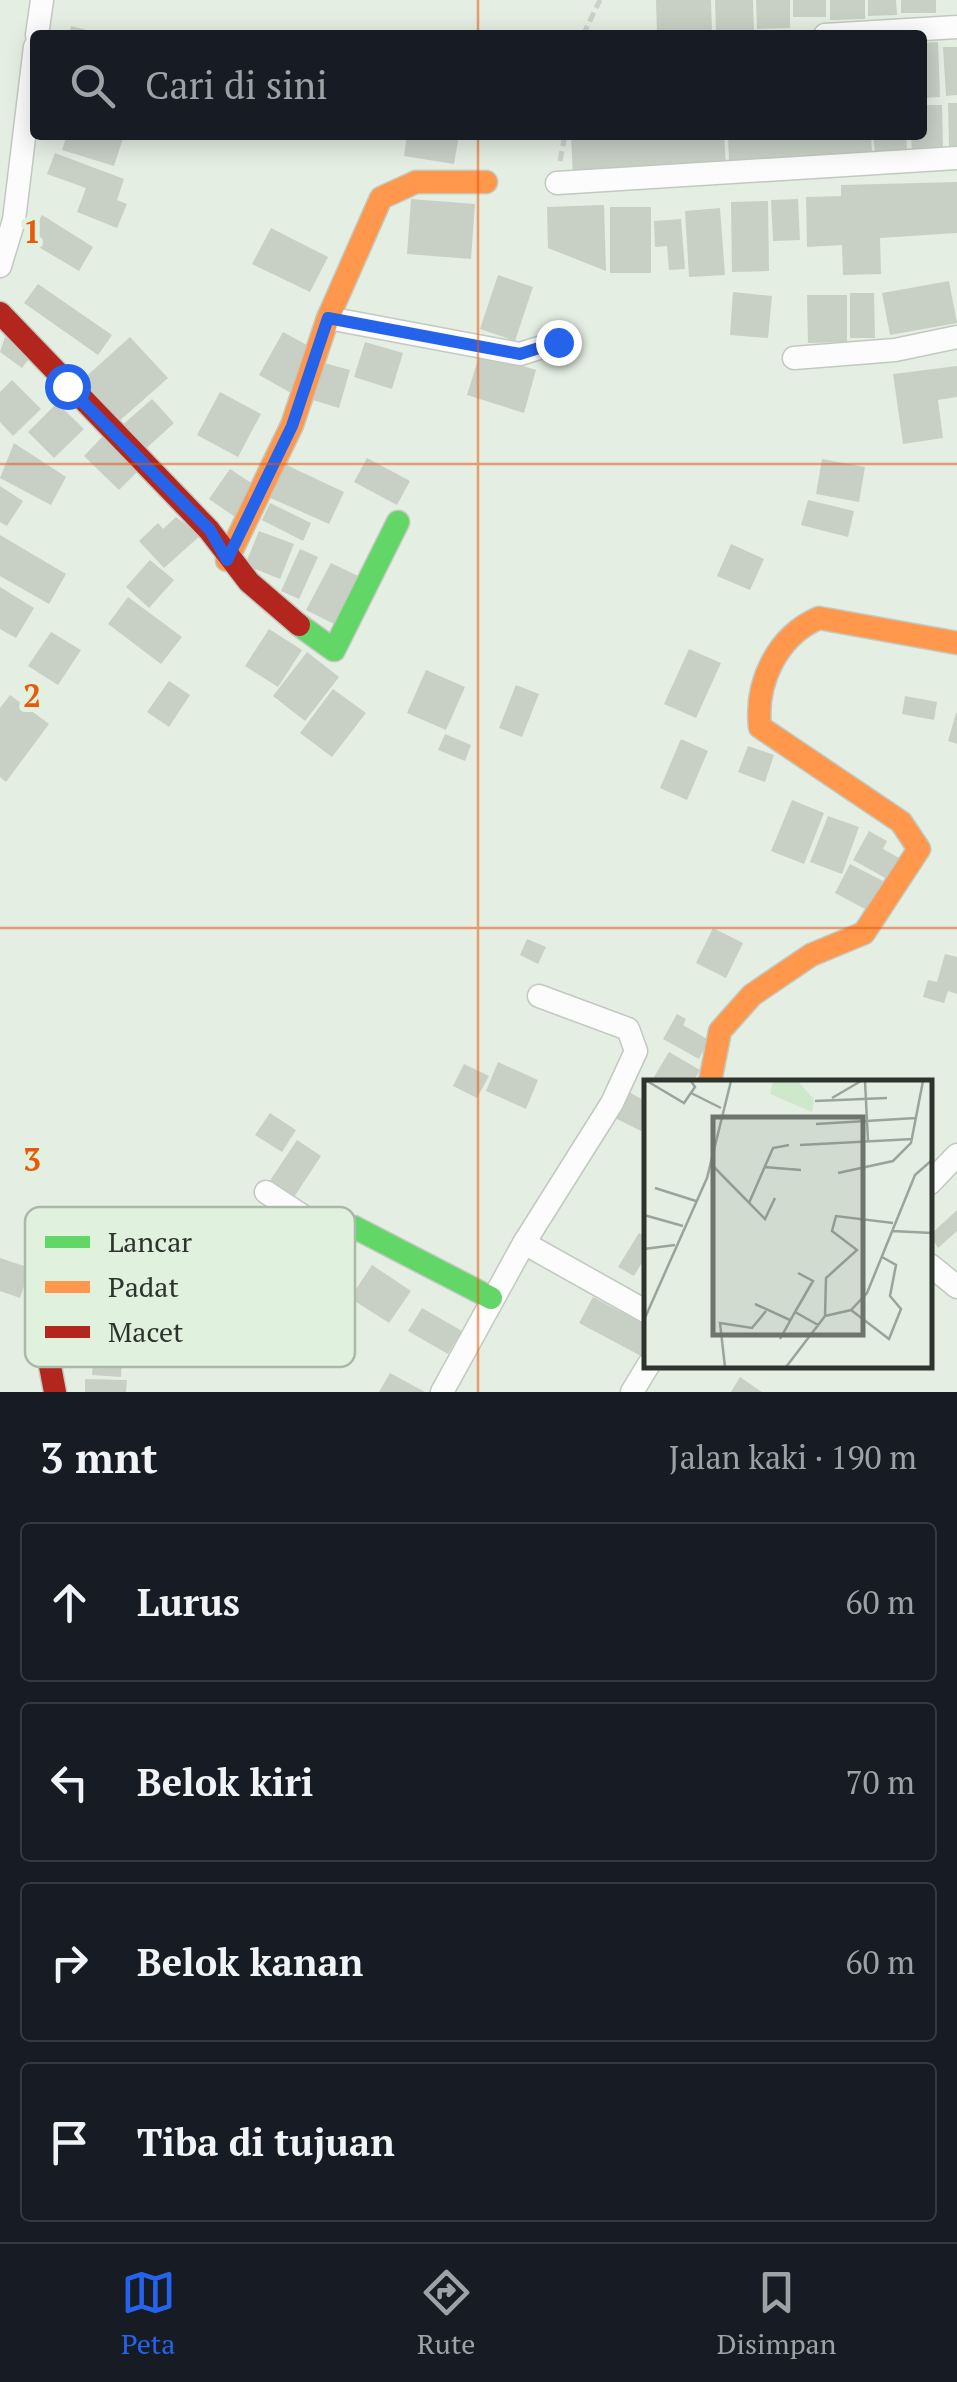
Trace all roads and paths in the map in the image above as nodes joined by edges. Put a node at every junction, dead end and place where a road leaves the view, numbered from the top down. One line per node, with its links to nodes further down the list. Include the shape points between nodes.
1 (42, 0): 4 (street)
2 (600, 0): 5 (path)
3 (957, 28): 6 (street)
4 (38, 30)
5 (585, 30)
6 (919, 30)
7 (30, 87): 11 (street, via 14,220)
8 (957, 158): 10 (street)
9 (486, 182): 13 (street, via 389,189)
10 (557, 183)
11 (0, 266)
12 (0, 313): 18 (street, via 210,530)
13 (328, 318): 15 (street, via 520,354); 18 (street, via 292,426)
14 (957, 337): 16 (street)
15 (558, 342)
16 (794, 358)
17 (398, 522): 18 (street, via 334,650 264,601)
18 (227, 560)
19 (957, 644): 21 (street, via 820,618 801,622 780,645 760,700 760,727 901,822 919,849 864,933 811,955 752,995 720,1031)
20 (539, 996): 27 (street, via 628,1029 636,1051 612,1103)
21 (710, 1080)
22 (957, 1155): 23 (street)
23 (932, 1180)
24 (266, 1192): 25 (street)
25 (289, 1207)
26 (355, 1231): 30 (street, via 361,1227)
27 (524, 1243): 30 (street); 31 (street)
28 (932, 1267): 29 (street)
29 (957, 1287)
30 (492, 1298): 35 (street)
31 (644, 1310)
32 (50, 1367): 34 (street)
33 (647, 1367): 36 (street)
34 (55, 1392)
35 (442, 1392)
36 (632, 1392)

